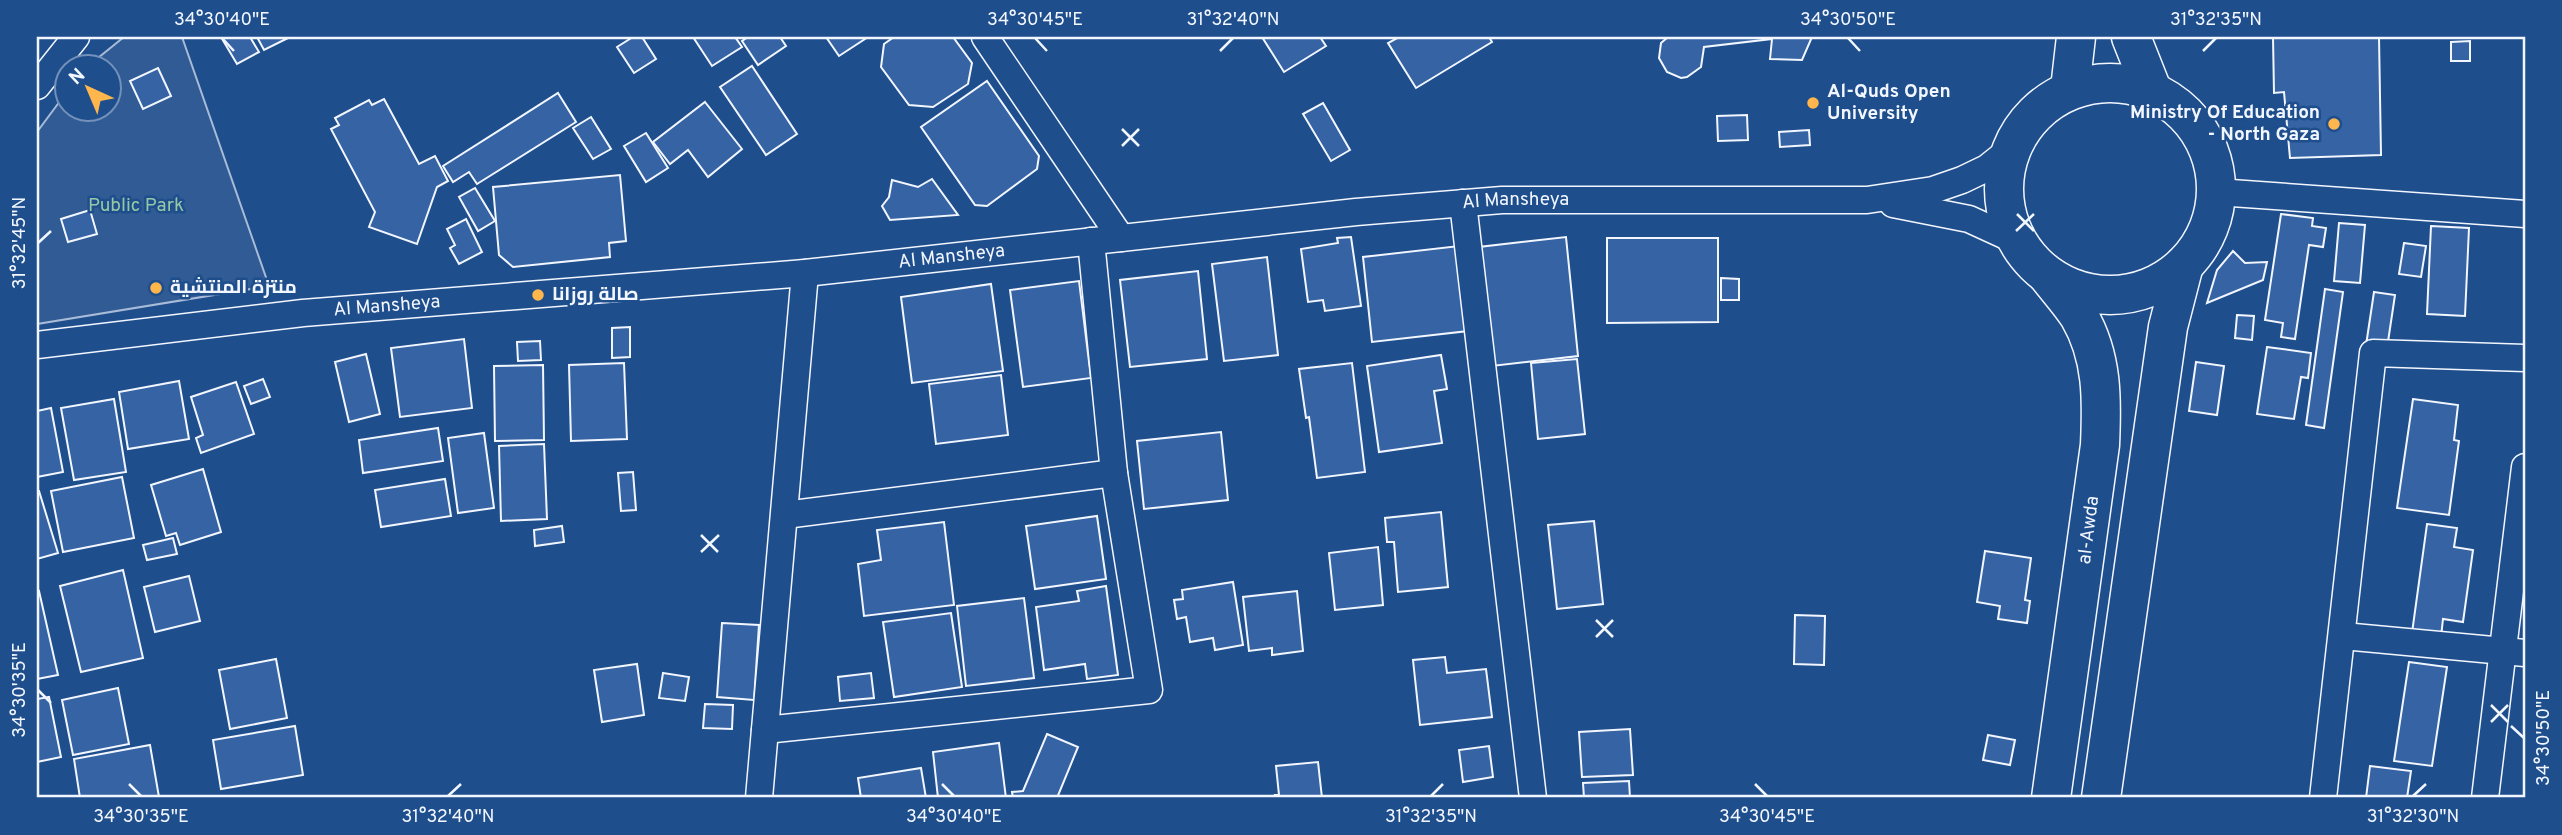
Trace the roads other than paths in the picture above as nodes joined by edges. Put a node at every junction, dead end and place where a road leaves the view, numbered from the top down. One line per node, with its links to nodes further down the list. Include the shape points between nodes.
1 (76, 37): 5 (street)
2 (985, 37): 13 (street)
3 (2076, 37): 6 (main road)
4 (2131, 37): 7 (main road)
5 (37, 86)
6 (2070, 89): 7 (main road, via 2084,85); 8 (main road, via 2035,113)
7 (2152, 90): 9 (main road, via 2195,123 2212,156)
8 (2012, 148): 10 (street, Al Mansheya, via 1962,180 1933,190); 15 (main road, via 2004,175 2004,198)
9 (2217, 192): 12 (street); 16 (main road, via 2210,226)
10 (1867, 200): 11 (street, Al Mansheya); 15 (street, Al Mansheya, via 1952,214)
11 (1463, 203): 13 (street, Al Mansheya); 28 (street)
12 (2525, 214)
13 (1121, 238): 14 (street, Al Mansheya)
14 (1091, 241): 17 (street, Al Mansheya); 22 (street)
15 (2017, 241): 18 (main road)
16 (2184, 265): 18 (main road, via 2156,284 2112,295 2089,293); 30 (main road, via 2168,327)
17 (805, 273): 19 (street, Al Mansheya, via 303,313); 23 (street)
18 (2047, 275): 29 (main road, al-Awda, via 2078,316 2094,349 2102,394 2100,446)
19 (37, 345)
20 (2525, 358): 24 (street, via 2373,352)
21 (2525, 467): 25 (street)
22 (1114, 473): 23 (street); 26 (street, via 1149,690)
23 (785, 515): 26 (street)
24 (2343, 636): 25 (street); 31 (street)
25 (2514, 652): 32 (street)
26 (765, 730): 27 (street)
27 (759, 798)
28 (1533, 798)
29 (2051, 798)
30 (2101, 798)
31 (2323, 798)
32 (2486, 798)

